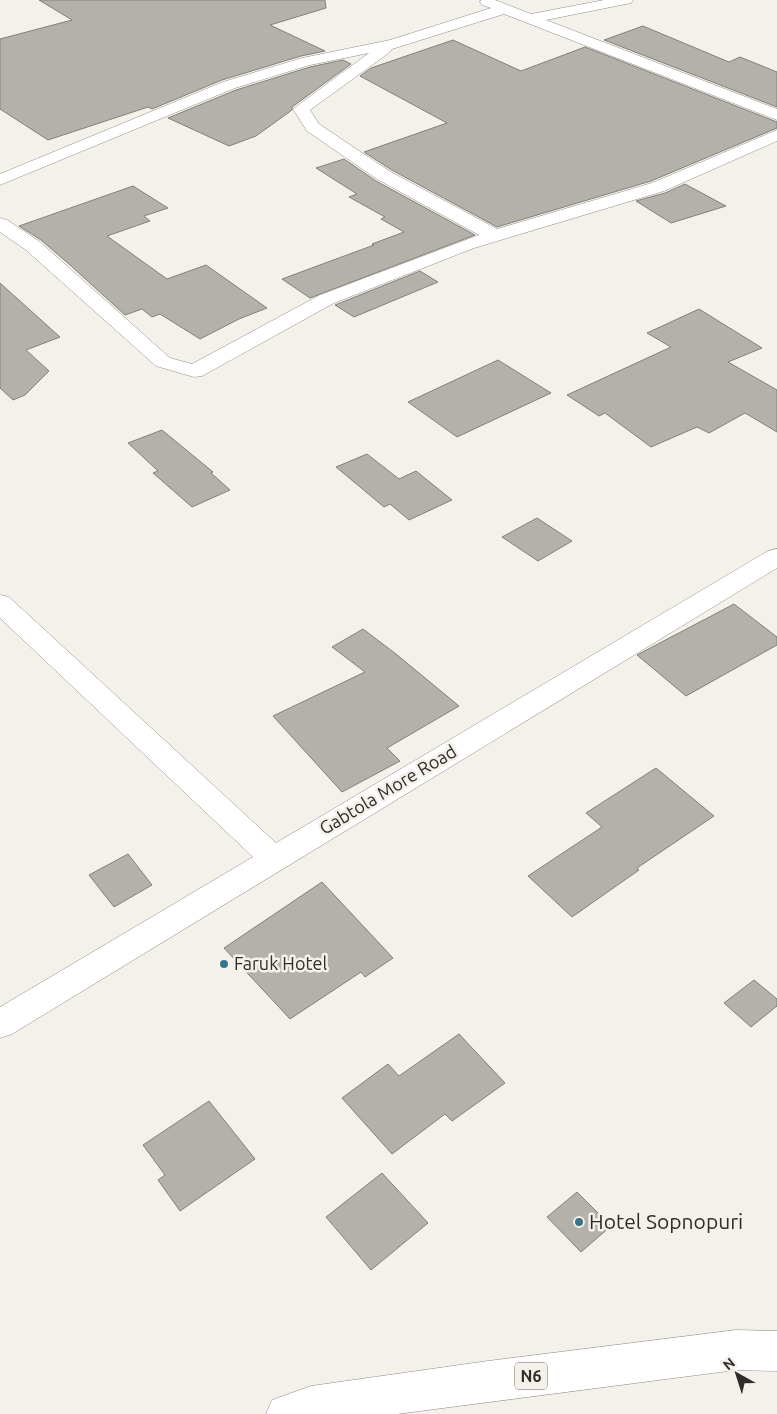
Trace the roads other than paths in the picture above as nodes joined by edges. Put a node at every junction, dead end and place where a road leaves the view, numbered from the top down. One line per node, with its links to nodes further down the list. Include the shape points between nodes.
1 (480, 0): 3 (main road)
2 (626, 0): 4 (main road)
3 (504, 9): 4 (main road); 5 (main road)
4 (529, 19): 6 (main road)
5 (393, 44): 8 (main road, via 307,61 229,85); 10 (main road, via 301,109 313,127 383,175)
6 (777, 115)
7 (777, 135): 10 (main road, via 658,187)
8 (0, 180)
9 (0, 224): 10 (main road, via 33,246 163,362 194,371 328,299)
10 (495, 236)
11 (777, 557): 13 (main road, Gabtola More Road)
12 (0, 602): 13 (main road)
13 (274, 859): 14 (main road, Gabtola More Road)
14 (0, 1024)
15 (777, 1351): 16 (main road, N6, via 736,1350 488,1381)
16 (305, 1411)

